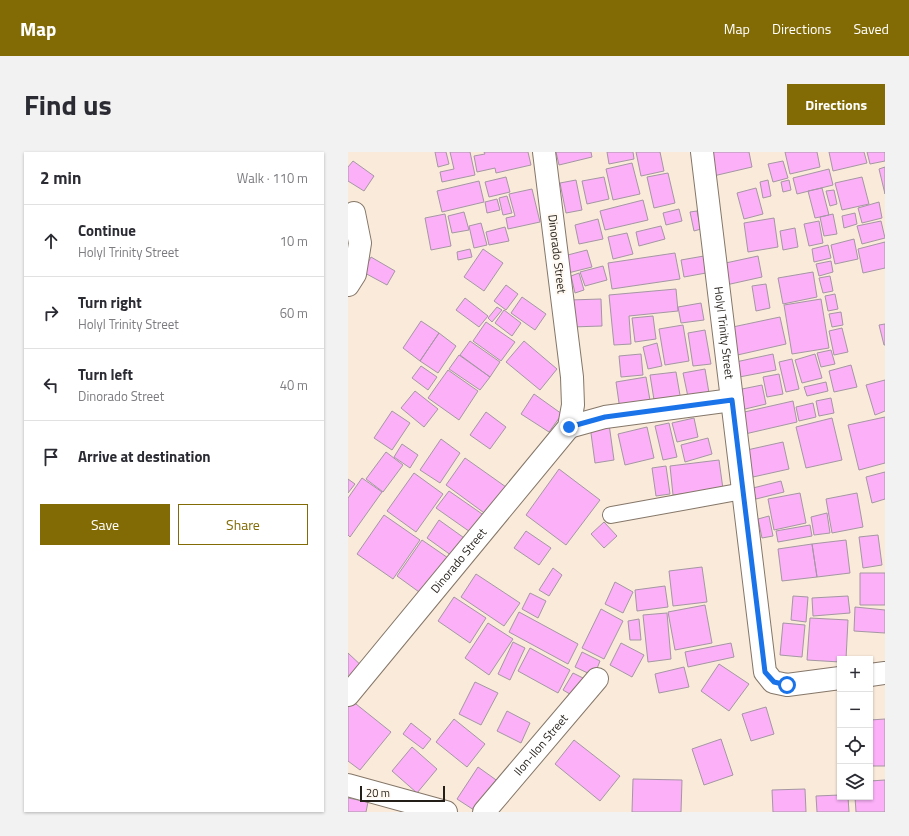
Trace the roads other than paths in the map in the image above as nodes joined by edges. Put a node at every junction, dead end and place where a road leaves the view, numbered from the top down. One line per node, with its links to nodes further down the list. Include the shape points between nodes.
1 (544, 152): 6 (street, Dinorado Street, via 572,377 573,405)
2 (702, 152): 5 (street, Holyl Trinity Street)
3 (354, 212): 4 (street, via 360,243 355,274)
4 (348, 285)
5 (732, 400): 6 (street, via 605,417); 7 (street, Holyl Trinity Street)
6 (569, 427): 13 (street, Dinorado Street)
7 (743, 491): 8 (lane); 11 (street, Holyl Trinity Street, via 765,672 774,682 787,685)
8 (611, 515)
9 (885, 673): 10 (street)
10 (873, 674)
11 (837, 678)
12 (597, 679): 16 (street, Ilon-Ilon Street)
13 (348, 695)
14 (348, 785): 15 (street)
15 (446, 812)
16 (484, 812)

